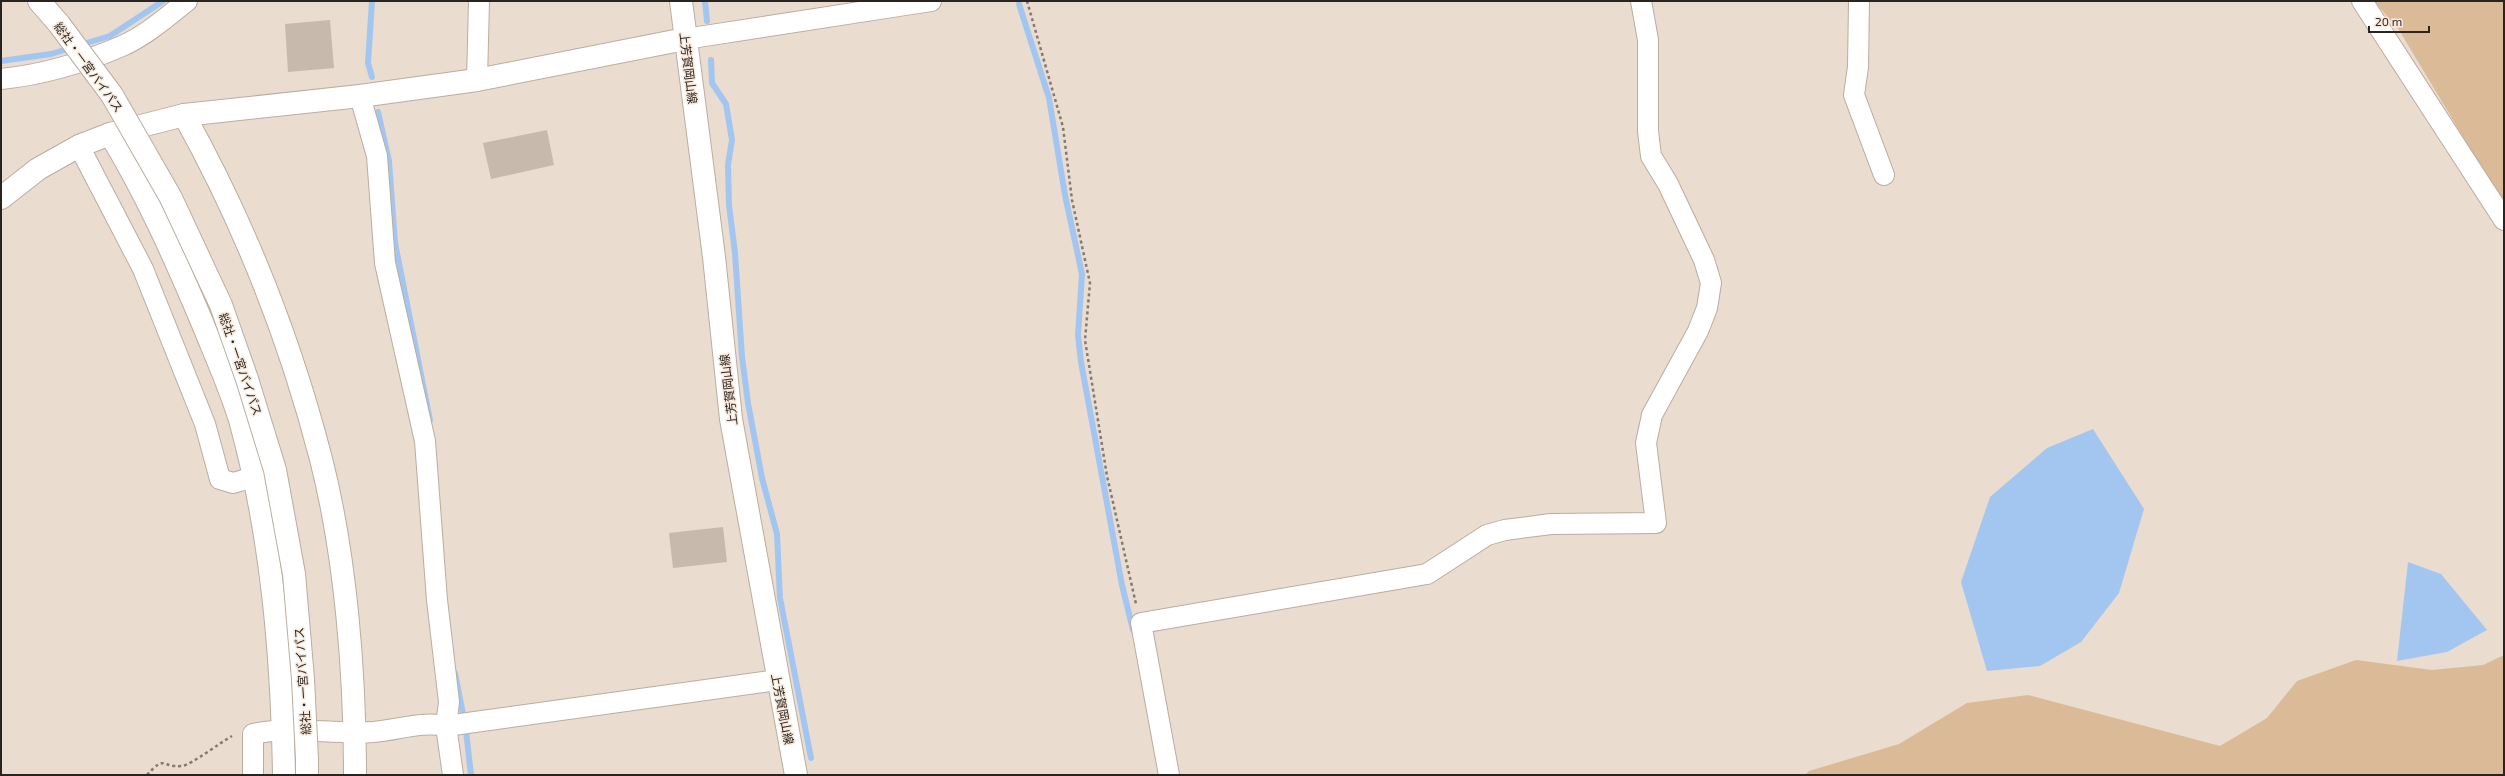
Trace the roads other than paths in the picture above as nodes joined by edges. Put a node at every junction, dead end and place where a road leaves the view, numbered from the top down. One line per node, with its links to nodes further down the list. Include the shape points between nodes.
1 (40, 1): 24 (main road, 総社・一宮バイパス, bridge, via 112,95 171,198 221,305 247,378 275,470 294,574)
2 (187, 1): 10 (street, via 158,24 122,46 68,65)
3 (478, 1): 11 (street)
4 (681, 1): 9 (main road, 上芳賀岡山線)
5 (931, 1): 9 (street)
6 (1641, 1): 30 (street, via 1648,40 1648,131 1651,156 1681,211 1704,260 1712,284 1698,332 1652,415 1647,436 1656,523 1551,524 1505,530 1487,535 1426,574 1141,623)
7 (1859, 1): 16 (street, via 1858,67 1854,95)
8 (2362, 1): 18 (street)
9 (685, 40): 11 (main road); 20 (main road, 上芳賀岡山線, via 714,257 731,419)
10 (1, 79)
11 (476, 80): 12 (main road)
12 (360, 96): 13 (main road); 21 (street, via 377,156 386,263 425,441 437,600 449,702)
13 (184, 115): 14 (main road); 23 (main road, via 250,246 299,386 321,460 339,552 350,642)
14 (110, 134): 15 (main road); 19 (main road, via 176,260 239,418)
15 (79, 146): 17 (main road, via 38,169); 19 (street, via 143,269 205,424 220,480 233,483)
16 (1884, 175)
17 (1, 198)
18 (2504, 220)
19 (254, 478): 22 (main road, via 270,573)
20 (778, 680): 21 (street); 29 (main road, 上芳賀岡山線)
21 (446, 726): 23 (street, via 432,723 373,732); 28 (street)
22 (283, 729): 23 (street); 25 (street, via 253,734); 26 (main road)
23 (355, 732): 27 (main road)
24 (307, 767)
25 (253, 775)
26 (284, 775)
27 (355, 775)
28 (453, 775)
29 (796, 775)
30 (1169, 775)

